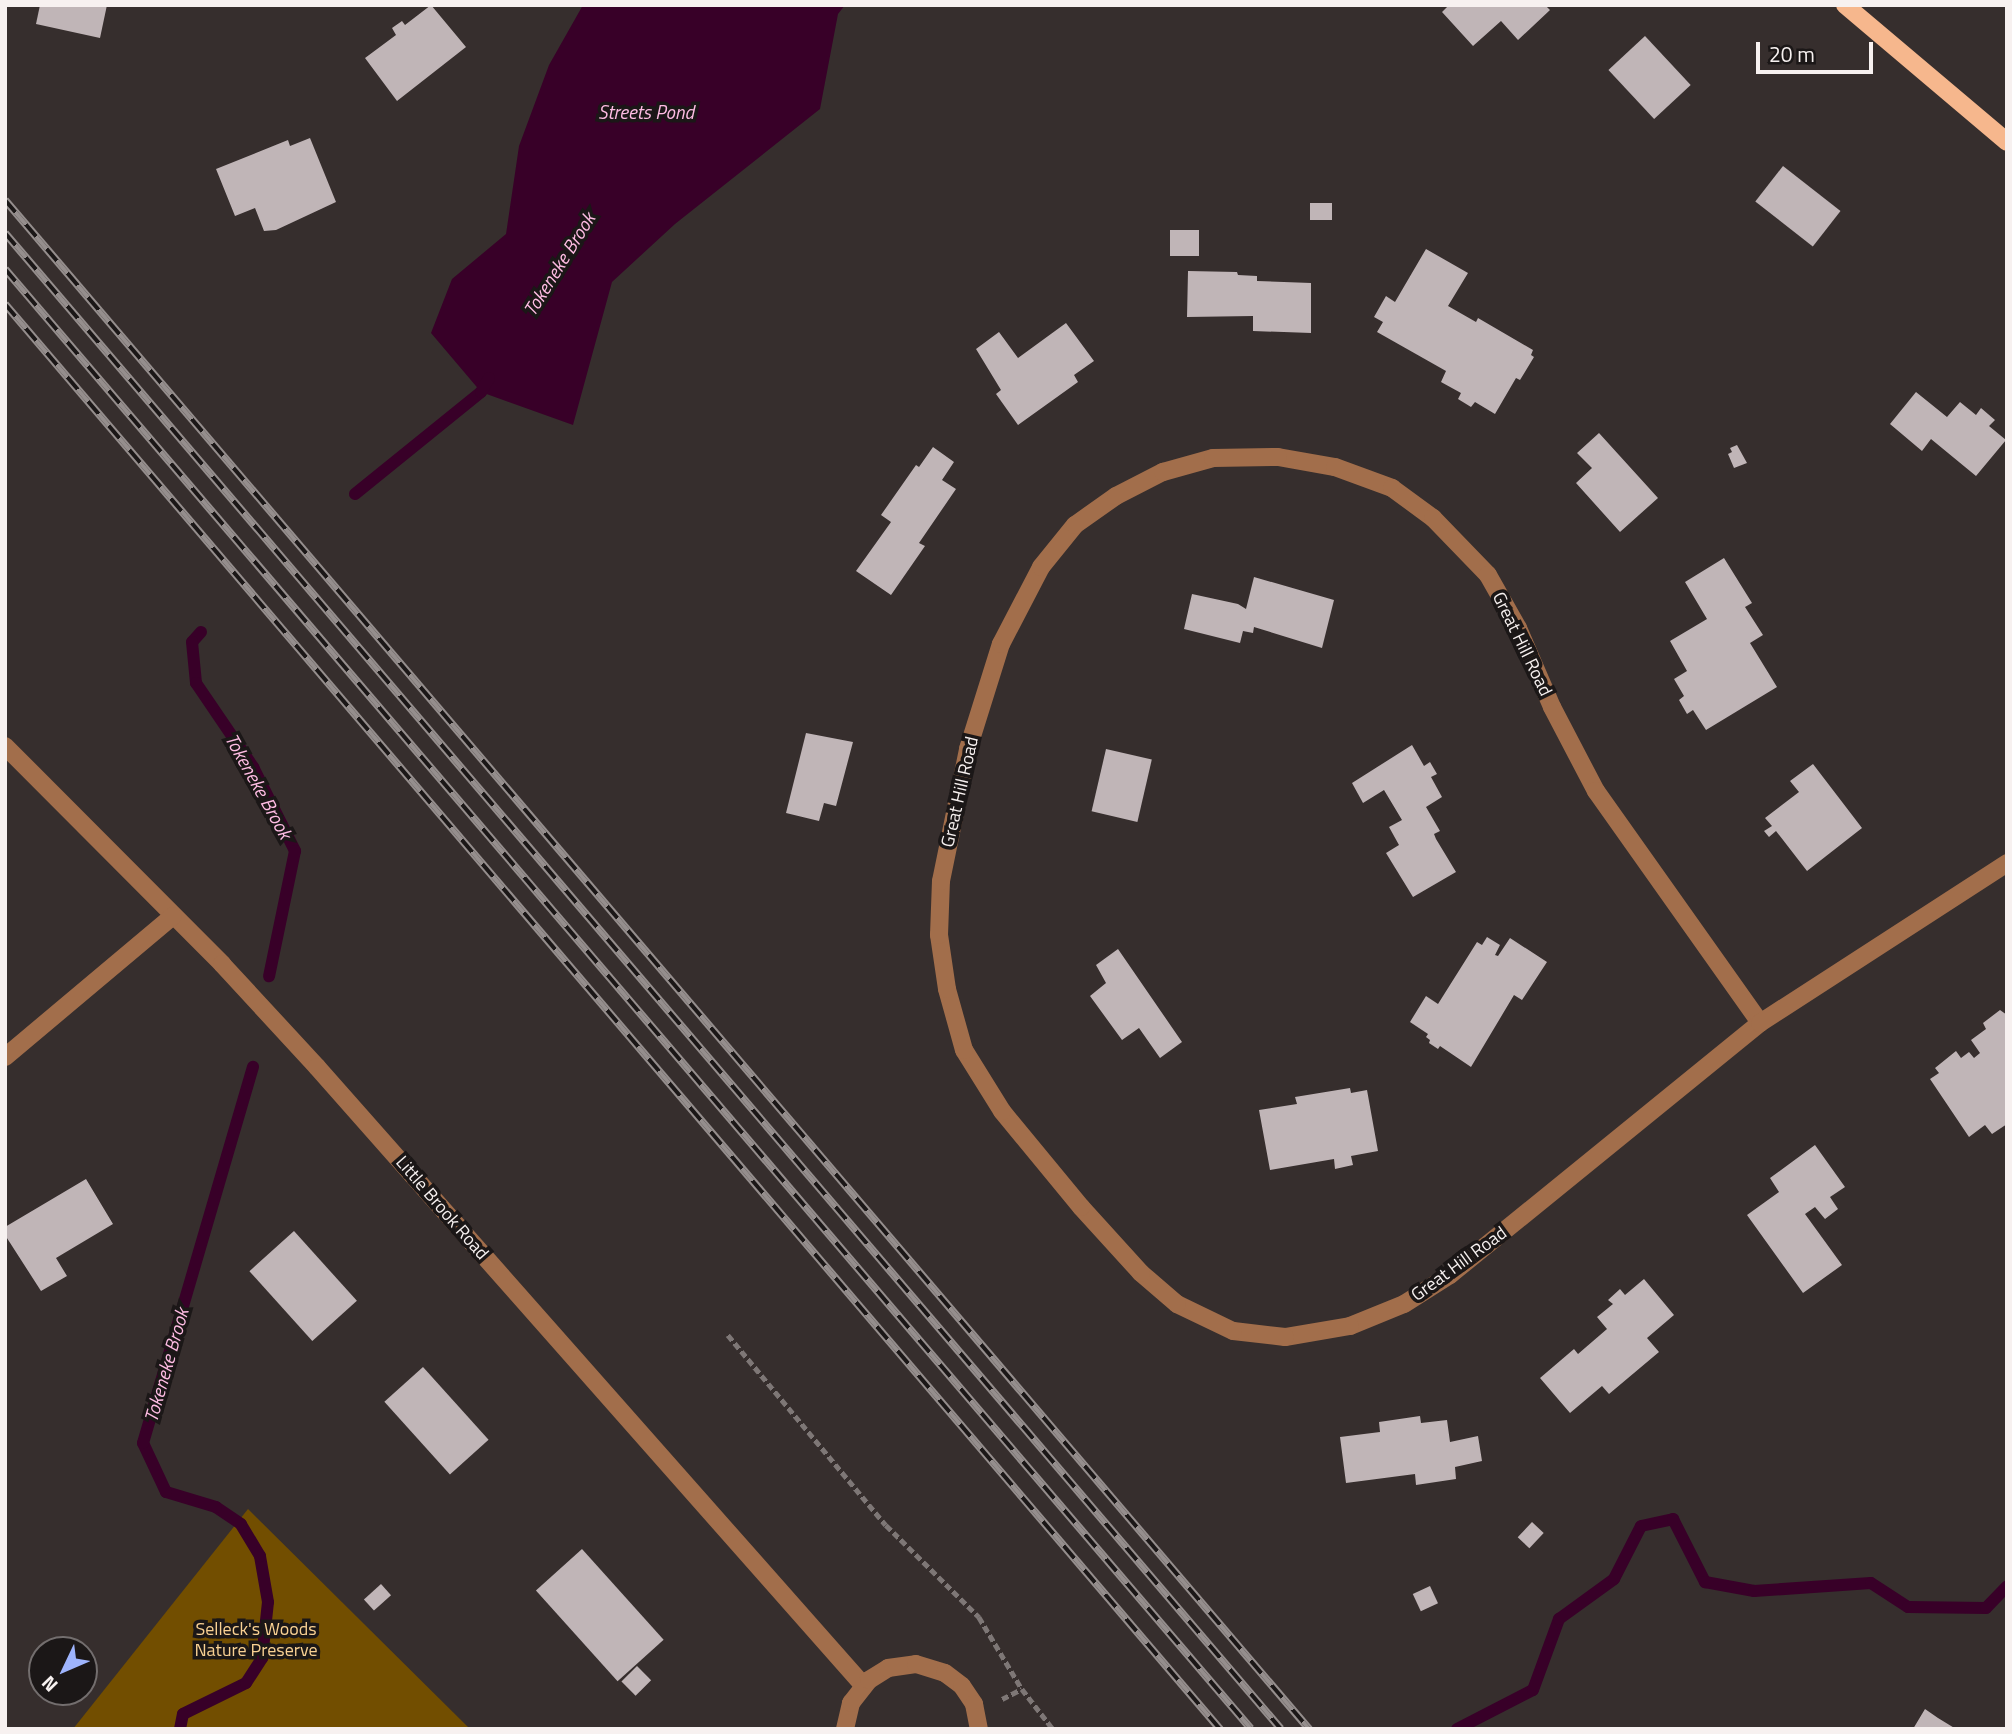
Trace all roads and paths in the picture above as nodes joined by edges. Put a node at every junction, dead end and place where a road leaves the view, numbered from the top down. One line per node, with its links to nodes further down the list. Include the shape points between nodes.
1 (1845, 5): 2 (main road)
2 (2007, 142)
3 (5, 746): 5 (street, Little Brook Road)
4 (2007, 863): 6 (street, Great Hill Road)
5 (173, 916): 7 (street); 9 (street, Little Brook Road, via 327,1078)
6 (1760, 1023): 6 (street, Great Hill Road, via 1450,1275 1404,1304 1350,1326 1285,1337 1233,1331 1177,1304 1141,1273 1081,1207 1002,1111 964,1050 947,989 939,935 941,881 968,748 1001,644 1041,567 1075,525 1116,496 1163,472 1213,458 1278,457 1335,467 1392,488 1433,518 1488,575 1596,791)
7 (5, 1057)
8 (728, 1335): 12 (path, via 886,1525 979,1617 1022,1689)
9 (863, 1685): 10 (street); 11 (street, via 895,1666 938,1669 966,1691)
10 (845, 1729)
11 (979, 1729)
12 (1054, 1729)

